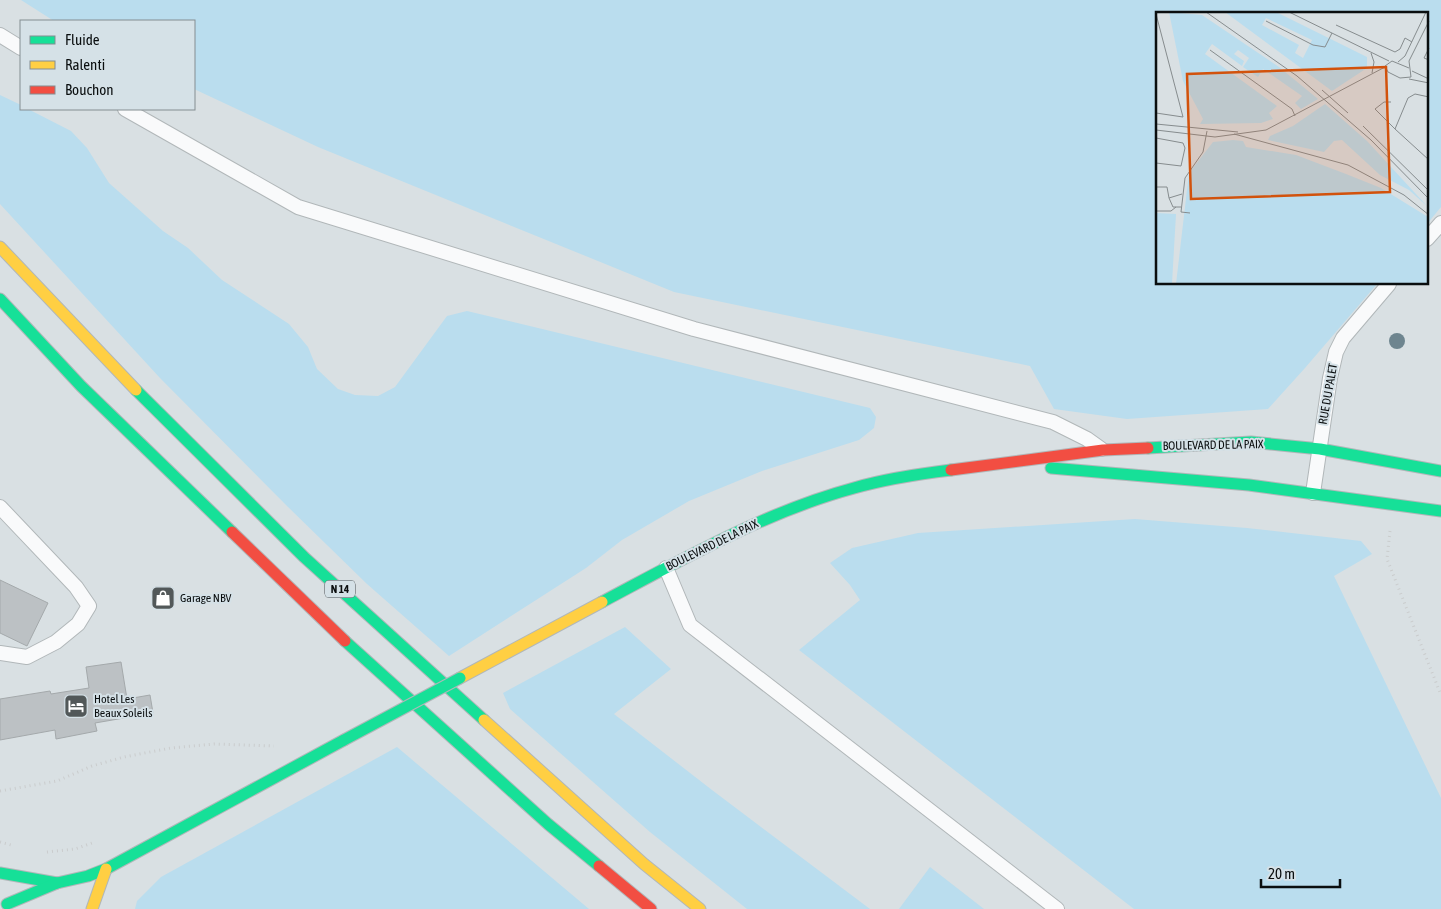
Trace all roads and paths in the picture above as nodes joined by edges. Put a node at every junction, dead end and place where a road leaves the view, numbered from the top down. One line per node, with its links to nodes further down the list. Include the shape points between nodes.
1 (0, 35): 2 (lane)
2 (20, 47)
3 (127, 110): 10 (lane, via 298,207 694,329 1053,422)
4 (1441, 223): 5 (lane)
5 (1428, 238)
6 (0, 247): 33 (main road, N 14, via 131,385 304,557 644,864)
7 (1388, 285): 9 (lane, RUE DU PALET, via 1343,338 1336,352)
8 (0, 299): 32 (main road, N 14, via 81,386 332,630 548,824)
9 (1320, 449): 10 (main road, BOULEVARD DE LA PAIX, via 1251,442); 12 (main road, BOULEVARD DE LA PAIX); 14 (lane, RUE DU PALET)
10 (1103, 450): 11 (main road, BOULEVARD DE LA PAIX); 13 (lane)
11 (984, 466): 13 (main road, BOULEVARD DE LA PAIX); 18 (main road, BOULEVARD DE LA PAIX, via 882,481 810,502 753,524)
12 (1441, 471)
13 (1136, 475): 14 (main road, BOULEVARD DE LA PAIX)
14 (1313, 493): 16 (main road, BOULEVARD DE LA PAIX)
15 (0, 507): 19 (lane, via 76,587 89,606 78,624 56,642 27,657)
16 (1441, 511)
17 (1390, 521): 20 (path, via 1387,558)
18 (666, 568): 27 (main road, BOULEVARD DE LA PAIX, bridge); 34 (lane, via 690,625)
19 (0, 653)
20 (1441, 695)
21 (270, 750): 22 (path, via 278,746 214,744 171,748 92,766 57,781)
22 (0, 791)
23 (96, 841): 26 (path, via 76,849)
24 (0, 842): 25 (path)
25 (14, 846)
26 (39, 852)
27 (106, 868): 29 (main road, BOULEVARD DE LA PAIX); 31 (main road)
28 (0, 873): 29 (main road)
29 (57, 883): 30 (main road)
30 (6, 903)
31 (92, 909)
32 (651, 909)
33 (700, 909)
34 (1057, 909)

